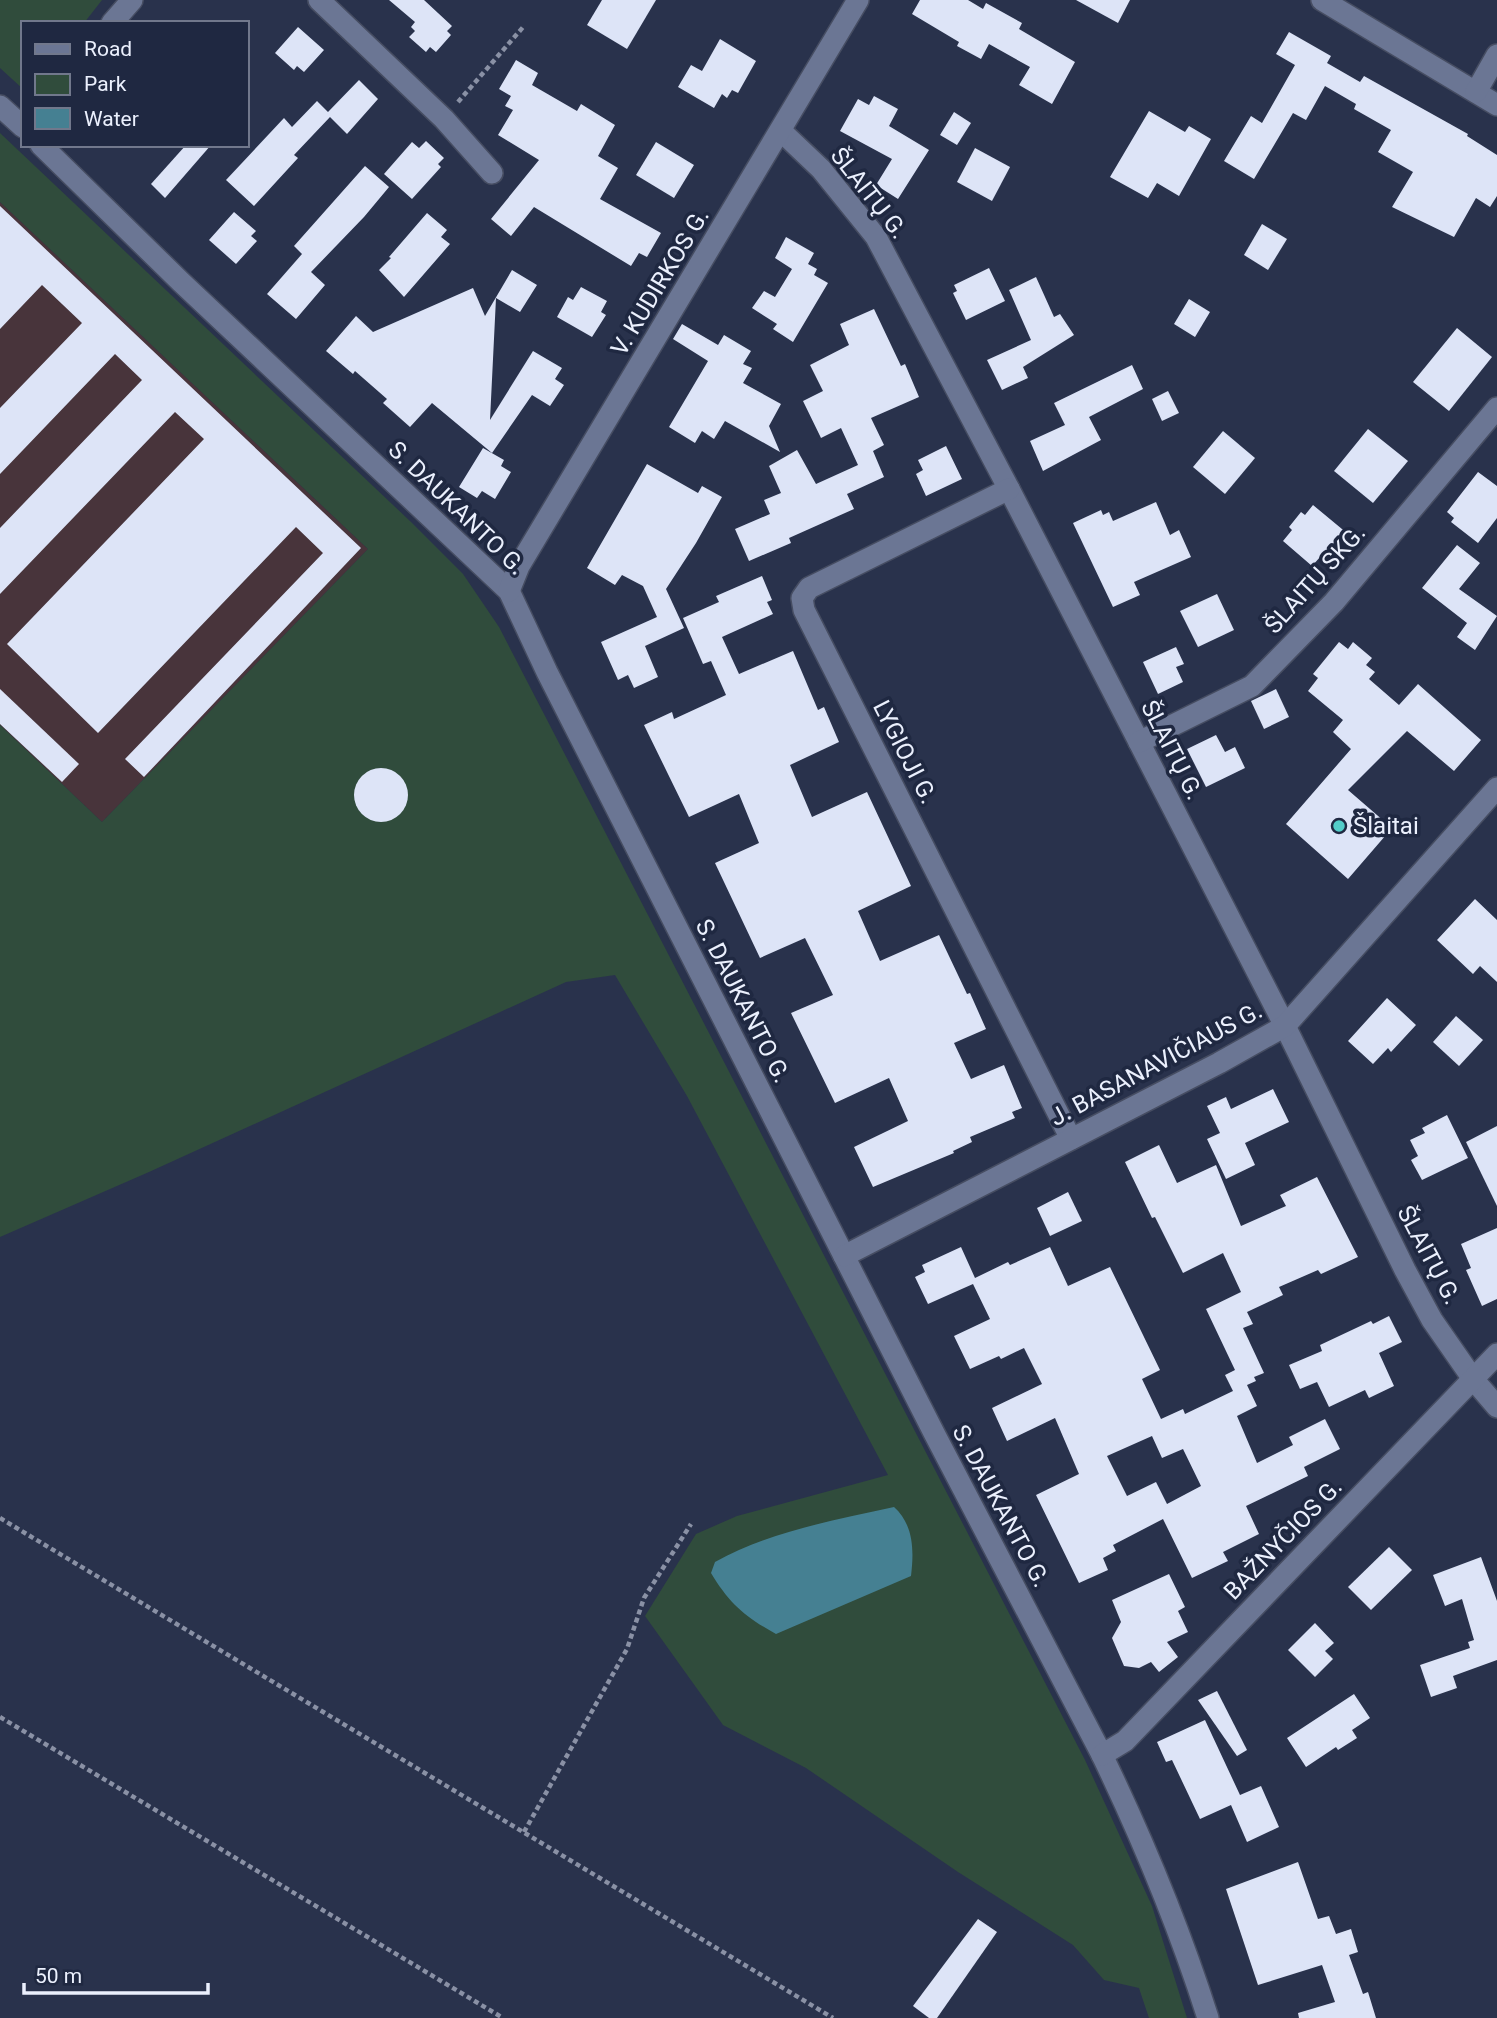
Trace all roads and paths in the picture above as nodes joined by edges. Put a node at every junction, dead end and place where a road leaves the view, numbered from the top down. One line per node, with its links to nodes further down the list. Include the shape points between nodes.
1 (132, 0): 5 (street)
2 (319, 0): 11 (street)
3 (859, 0): 13 (street, V. KUDIRKOS G.)
4 (1322, 0): 8 (street)
5 (114, 21)
6 (524, 26): 11 (path)
7 (1497, 55): 8 (street)
8 (1476, 92): 9 (street)
9 (1497, 105)
10 (0, 106): 12 (street)
11 (444, 119): 15 (street)
12 (21, 124)
13 (780, 131): 17 (street, ŠLAITŲ G., via 821,169 876,237); 18 (street, V. KUDIRKOS G., via 519,566)
14 (43, 147): 18 (street, S. DAUKANTO G.)
15 (492, 173)
16 (1497, 408): 19 (street, ŠLAITŲ SKG., via 1334,602 1252,686)
17 (1009, 489): 19 (street, ŠLAITŲ G.); 22 (street, LYGIOJI G., via 809,588 802,598 804,610)
18 (509, 591): 23 (street, S. DAUKANTO G.)
19 (1139, 742): 21 (street, ŠLAITŲ G.)
20 (1497, 788): 21 (street, J. BASANAVIČIAUS G.)
21 (1285, 1026): 22 (street, J. BASANAVIČIAUS G.); 25 (street, ŠLAITŲ G., via 1405,1270 1432,1320)
22 (1071, 1139): 23 (street, J. BASANAVIČIAUS G.)
23 (844, 1256): 30 (street, S. DAUKANTO G.)
24 (1497, 1354): 25 (street, BAŽNYČIOS G.)
25 (1473, 1379): 26 (street, ŠLAITŲ G.); 30 (street, BAŽNYČIOS G., via 1125,1741)
26 (1497, 1406)
27 (0, 1518): 31 (path)
28 (691, 1524): 31 (path, via 644,1598 627,1649)
29 (0, 1717): 32 (path)
30 (1102, 1755): 34 (street, S. DAUKANTO G., via 1139,1832)
31 (524, 1832): 33 (path)
32 (503, 2018)
33 (833, 2018)
34 (1208, 2018)

